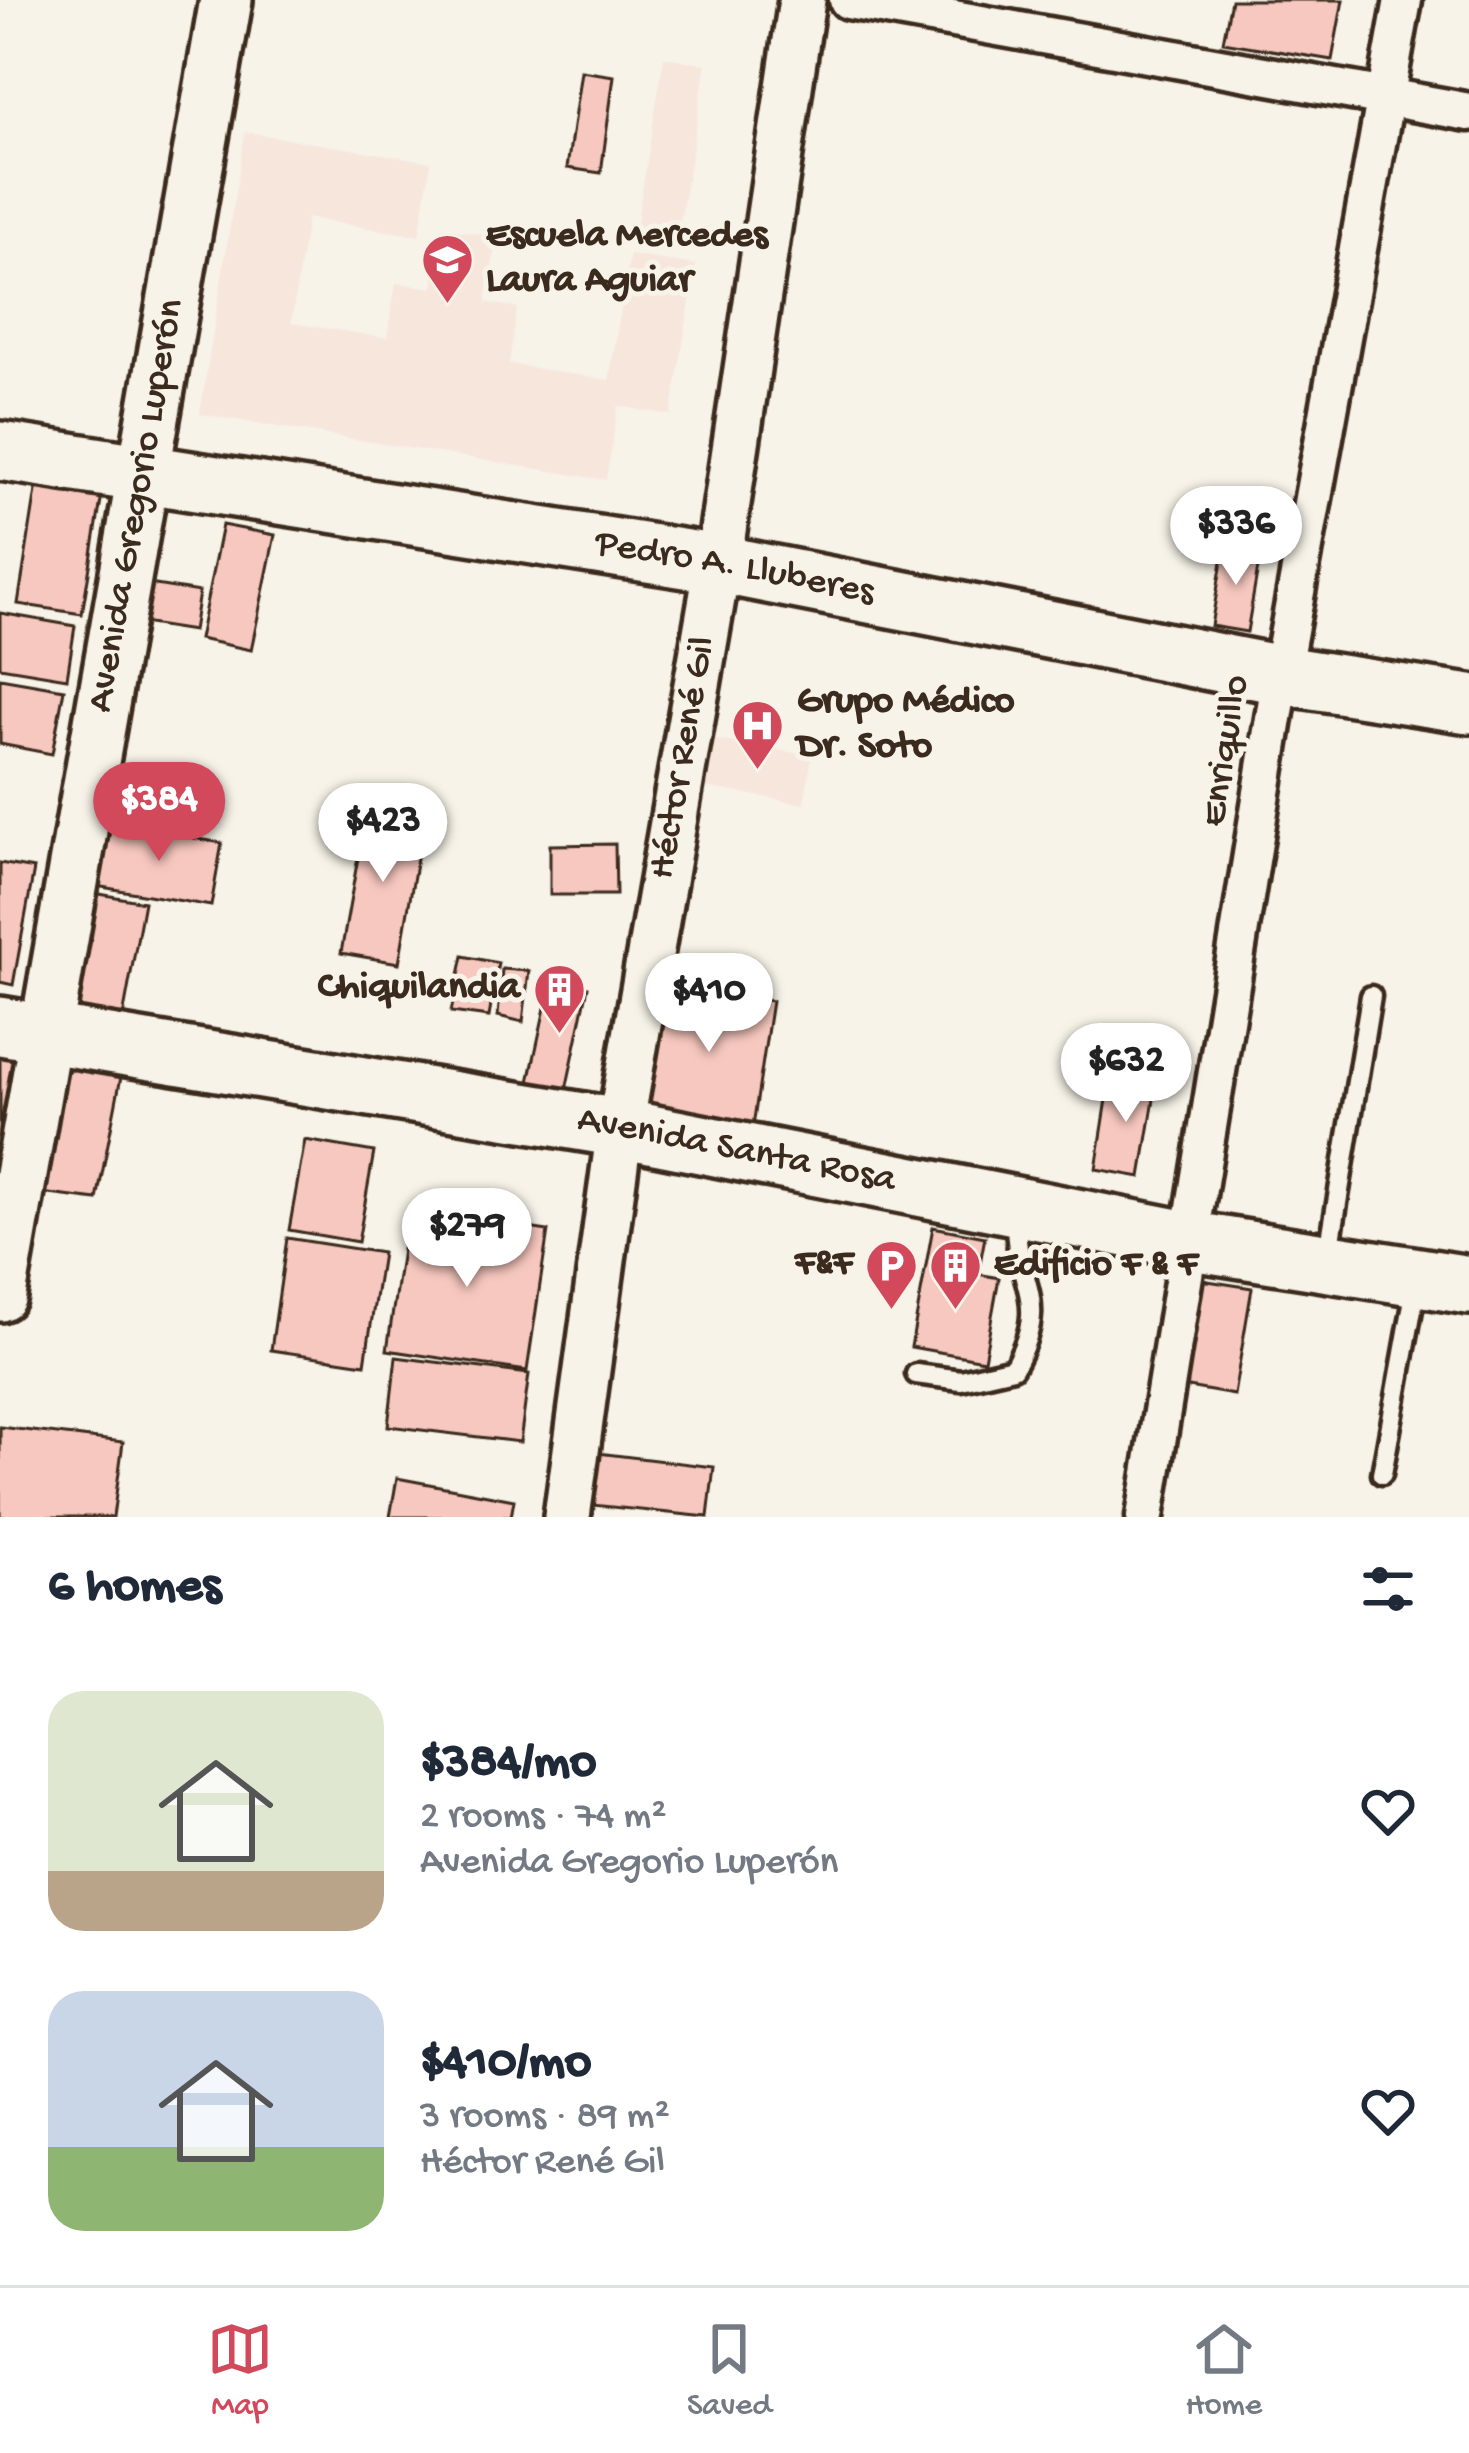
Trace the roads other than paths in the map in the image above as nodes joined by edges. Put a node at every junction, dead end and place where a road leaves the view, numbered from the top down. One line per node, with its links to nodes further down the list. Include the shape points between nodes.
1 (226, 0): 8 (main road, Avenida Gregorio Luperón)
2 (802, 0): 9 (street, Héctor René Gil)
3 (848, 0): 5 (street)
4 (1403, 0): 5 (street, Enriquillo)
5 (1385, 99): 6 (street); 10 (street, Enriquillo)
6 (1469, 112)
7 (0, 451): 8 (main road, Pedro A. Lluberes)
8 (140, 474): 9 (main road, Pedro A. Lluberes); 13 (main road, Avenida Gregorio Luperón)
9 (718, 564): 10 (main road, Pedro A. Lluberes); 14 (street, Héctor René Gil)
10 (1282, 675): 11 (main road, Pedro A. Lluberes); 16 (street, Enriquillo)
11 (1469, 704)
12 (1371, 996): 17 (lane)
13 (21, 1030): 14 (main road, Avenida Santa Rosa); 19 (main road, Avenida Gregorio Luperón)
14 (620, 1128): 15 (main road, Avenida Santa Rosa); 22 (street, Héctor René Gil)
15 (1017, 1206): 16 (main road, Avenida Santa Rosa); 20 (lane, via 1017,1258 1035,1300 1031,1336 1013,1367 961,1380)
16 (1192, 1241): 17 (main road, Avenida Santa Rosa); 23 (street, Enriquillo)
17 (1328, 1263): 18 (main road, Avenida Santa Rosa)
18 (1443, 1281): 21 (lane)
19 (0, 1294)
20 (916, 1374)
21 (1382, 1474)
22 (567, 1517)
23 (1145, 1517)

